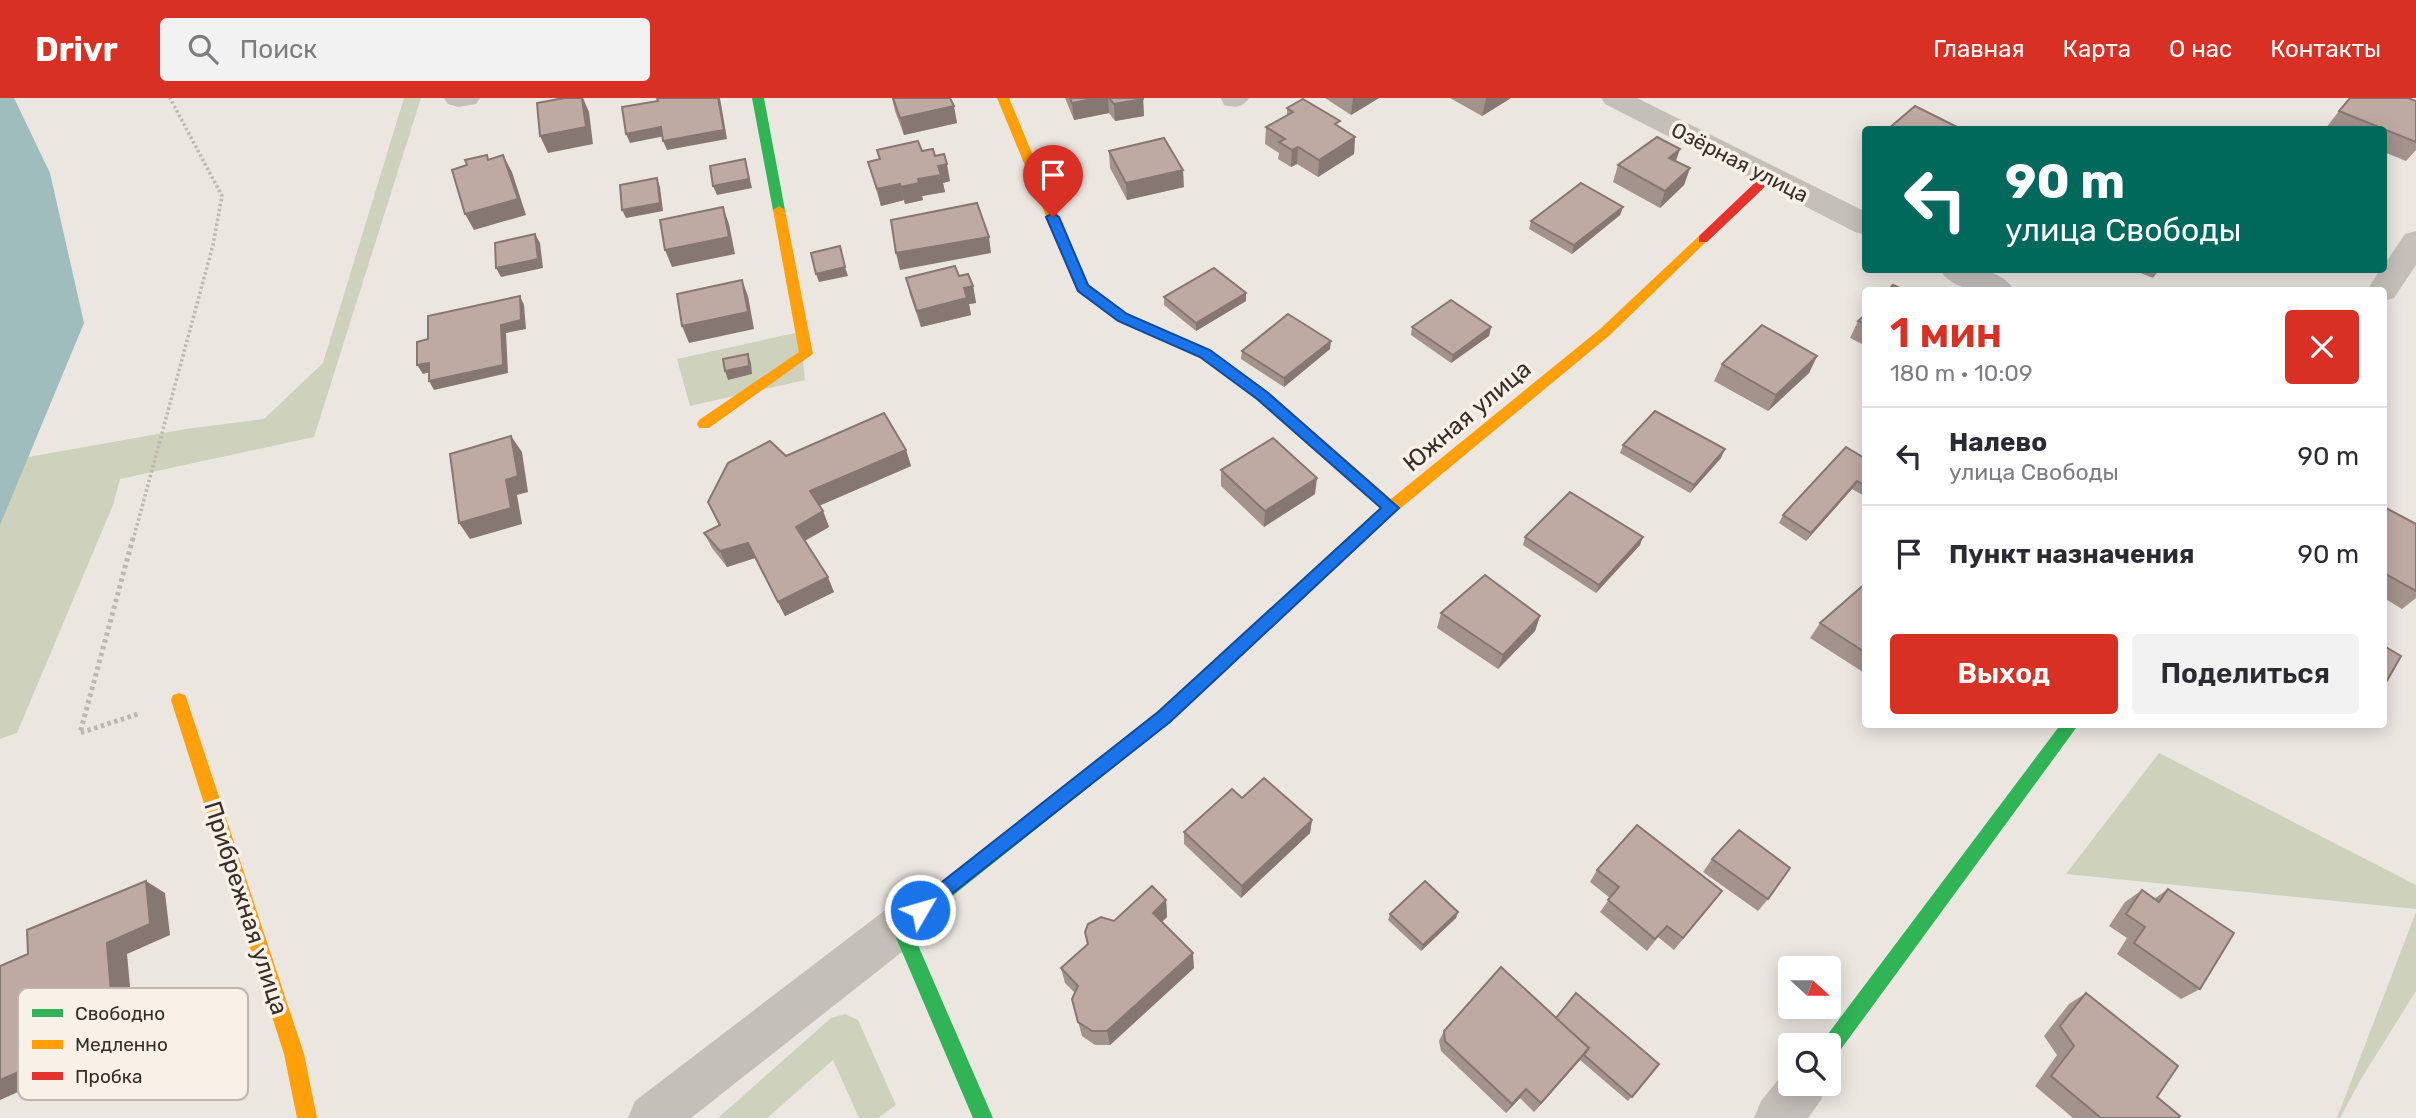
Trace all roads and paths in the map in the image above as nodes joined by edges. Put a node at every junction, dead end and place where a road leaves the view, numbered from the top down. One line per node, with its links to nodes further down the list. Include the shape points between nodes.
1 (170, 98): 15 (path, via 222,196 213,245 80,733)
2 (458, 98): 3 (street)
3 (466, 98)
4 (758, 98): 13 (street, via 806,354)
5 (1003, 98): 14 (street, via 1082,288 1122,317 1205,353 1262,395)
6 (1615, 98): 7 (street, Озёрная улица)
7 (1768, 177): 8 (street, Озёрная улица); 14 (street, Южная улица, via 1605,332)
8 (1862, 223)
9 (2416, 242): 12 (street)
10 (1962, 273): 11 (street)
11 (1992, 287)
12 (2385, 287)
13 (704, 424)
14 (1391, 508): 17 (street, Южная улица, via 1164,717)
15 (179, 700): 20 (street, Прибрежная улица, via 294,1054)
16 (2068, 728): 18 (street)
17 (900, 926): 21 (street); 22 (street)
18 (1841, 1033)
19 (1794, 1096): 23 (street)
20 (307, 1118)
21 (652, 1118)
22 (983, 1118)
23 (1778, 1118)

